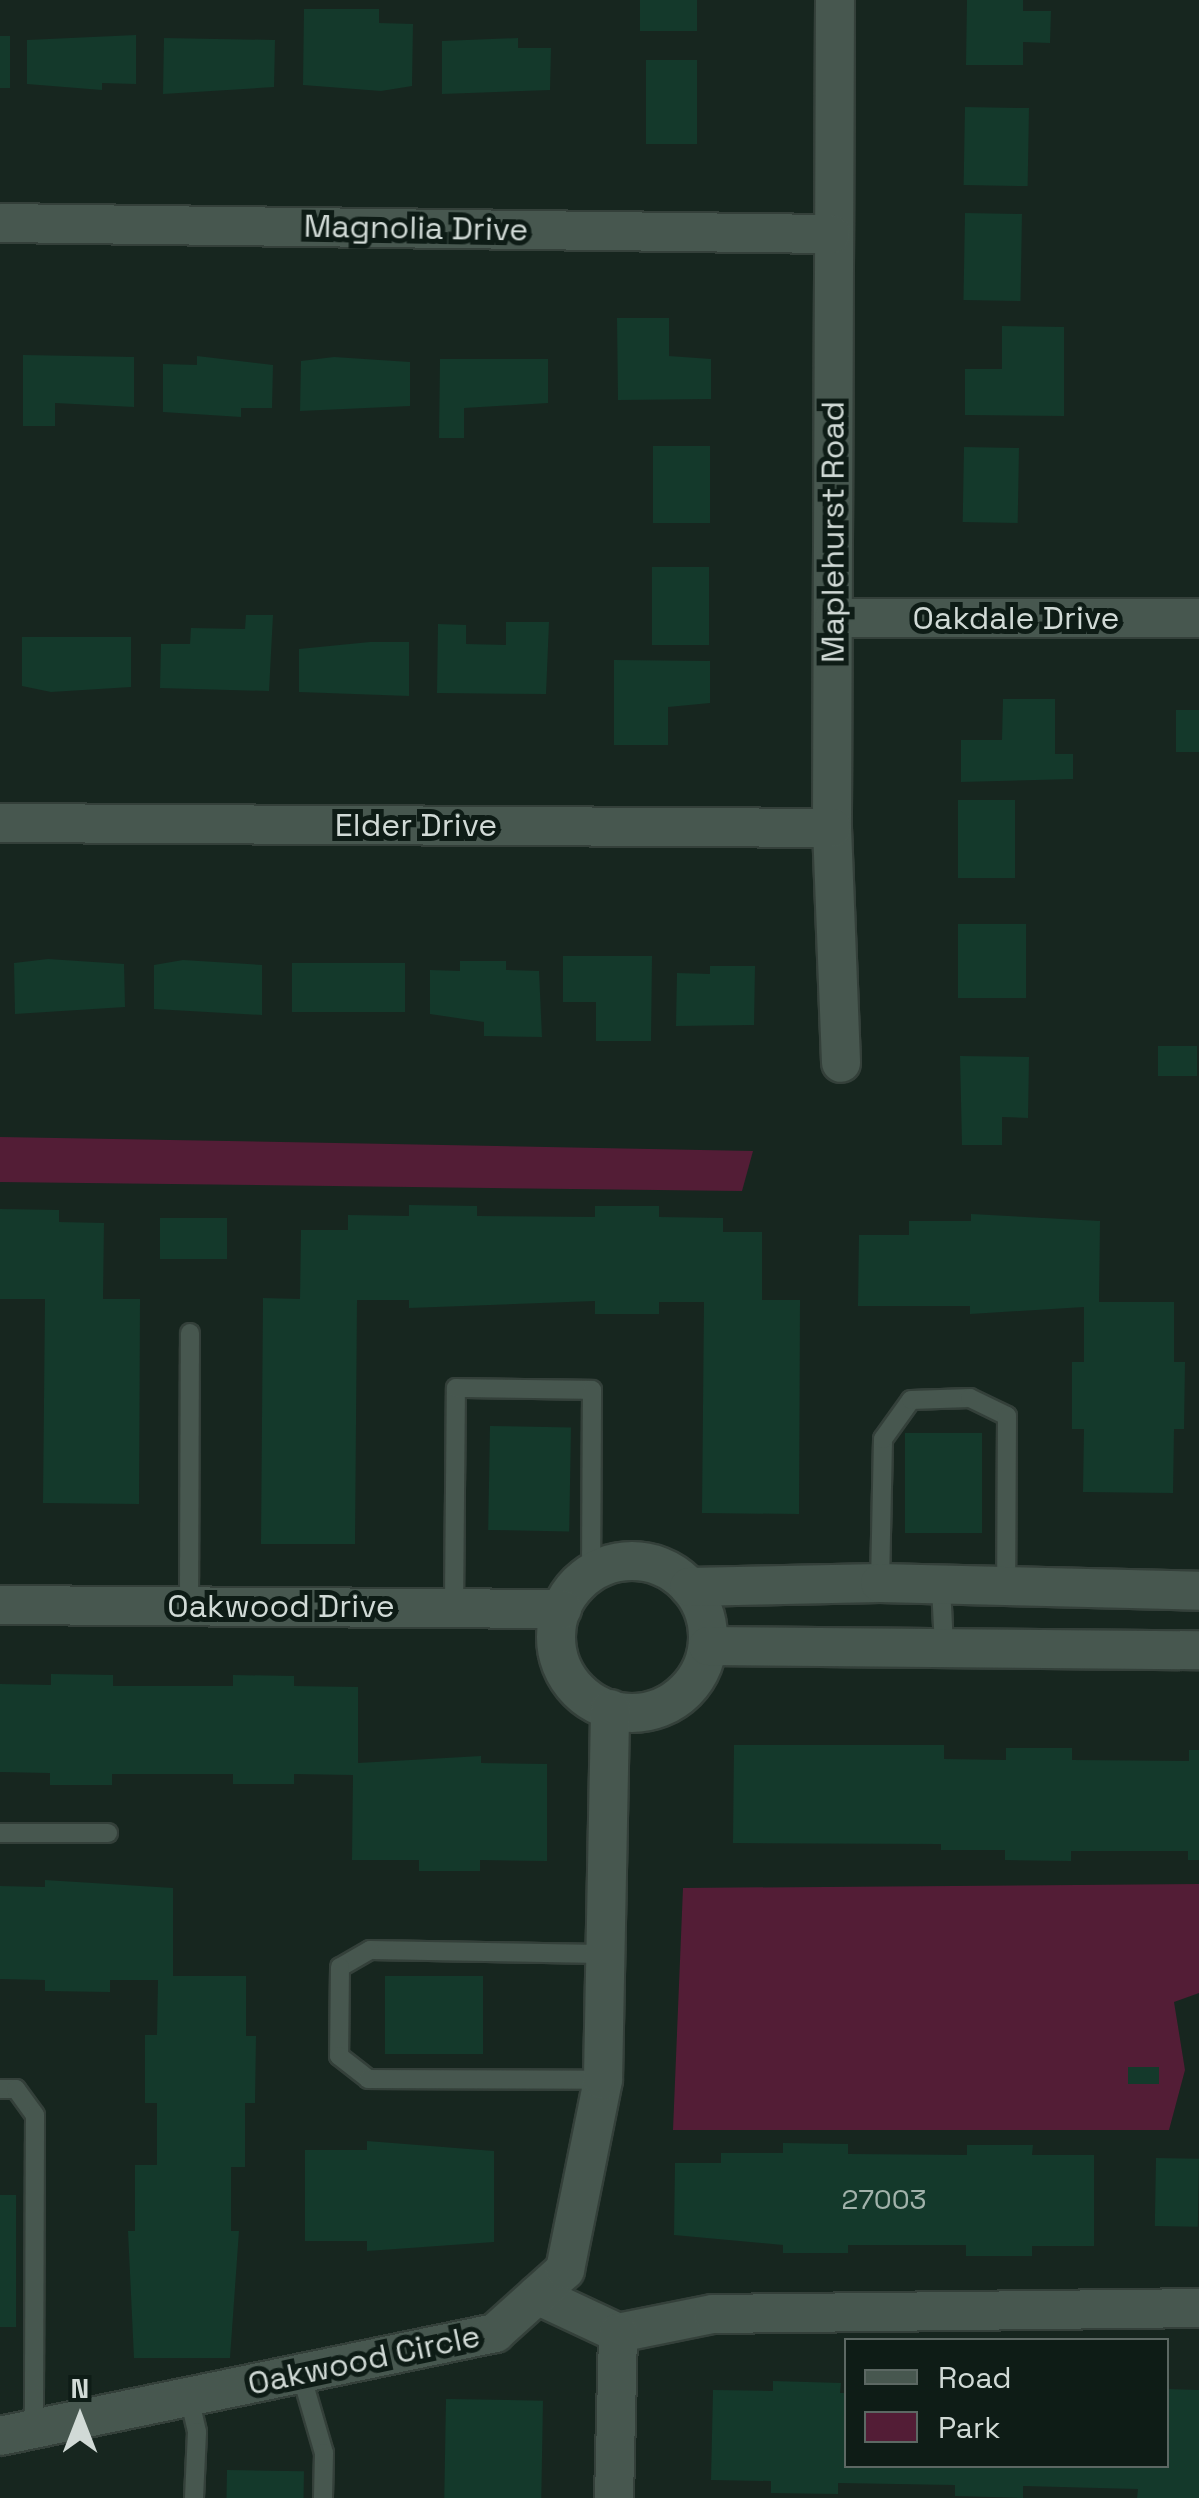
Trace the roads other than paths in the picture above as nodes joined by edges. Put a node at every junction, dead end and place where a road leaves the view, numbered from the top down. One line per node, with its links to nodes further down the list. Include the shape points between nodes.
1 (835, 0): 3 (street, Maplehurst Road)
2 (0, 223): 3 (street, Magnolia Drive)
3 (831, 234): 4 (street, Maplehurst Road)
4 (834, 618): 5 (street, Oakdale Drive); 7 (street, Maplehurst Road)
5 (1199, 618)
6 (0, 823): 7 (street, Elder Drive)
7 (832, 828): 8 (street, Maplehurst Road)
8 (841, 1063)
9 (190, 1333): 17 (lane)
10 (592, 1574): 12 (street, via 621,1562 645,1562); 18 (lane, via 592,1390 456,1388); 19 (street)
11 (880, 1583): 12 (street); 13 (street); 14 (lane, via 883,1439 911,1400 970,1398 1007,1416)
12 (689, 1587): 20 (street, via 703,1608)
13 (942, 1587): 14 (street); 21 (lane)
14 (1006, 1592): 15 (street)
15 (1199, 1592)
16 (0, 1605): 17 (street, Oakwood Drive)
17 (188, 1606): 18 (street, Oakwood Drive)
18 (454, 1606): 19 (street, Oakwood Drive)
19 (562, 1609): 23 (street, via 558,1654 567,1677)
20 (708, 1646): 21 (street); 23 (street, via 694,1682 676,1700 654,1711)
21 (944, 1646): 22 (street)
22 (1199, 1650)
23 (610, 1710): 26 (street, Oakwood Circle)
24 (0, 1833): 25 (lane)
25 (108, 1833)
26 (602, 1954): 27 (street, Oakwood Circle); 27 (lane, via 370,1950 340,1967 339,2056 368,2079)
27 (603, 2080): 29 (street, Oakwood Circle, via 564,2270)
28 (0, 2089): 34 (lane, via 16,2089 35,2115)
29 (536, 2296): 31 (street); 32 (street, Oakwood Circle, via 495,2333)
30 (1199, 2308): 31 (street, via 714,2314)
31 (618, 2333): 37 (street)
32 (301, 2374): 33 (street, Oakwood Circle); 36 (lane, via 324,2453)
33 (188, 2397): 34 (street, Oakwood Circle); 35 (lane, via 196,2432)
34 (17, 2433)
35 (194, 2498)
36 (323, 2498)
37 (614, 2498)

